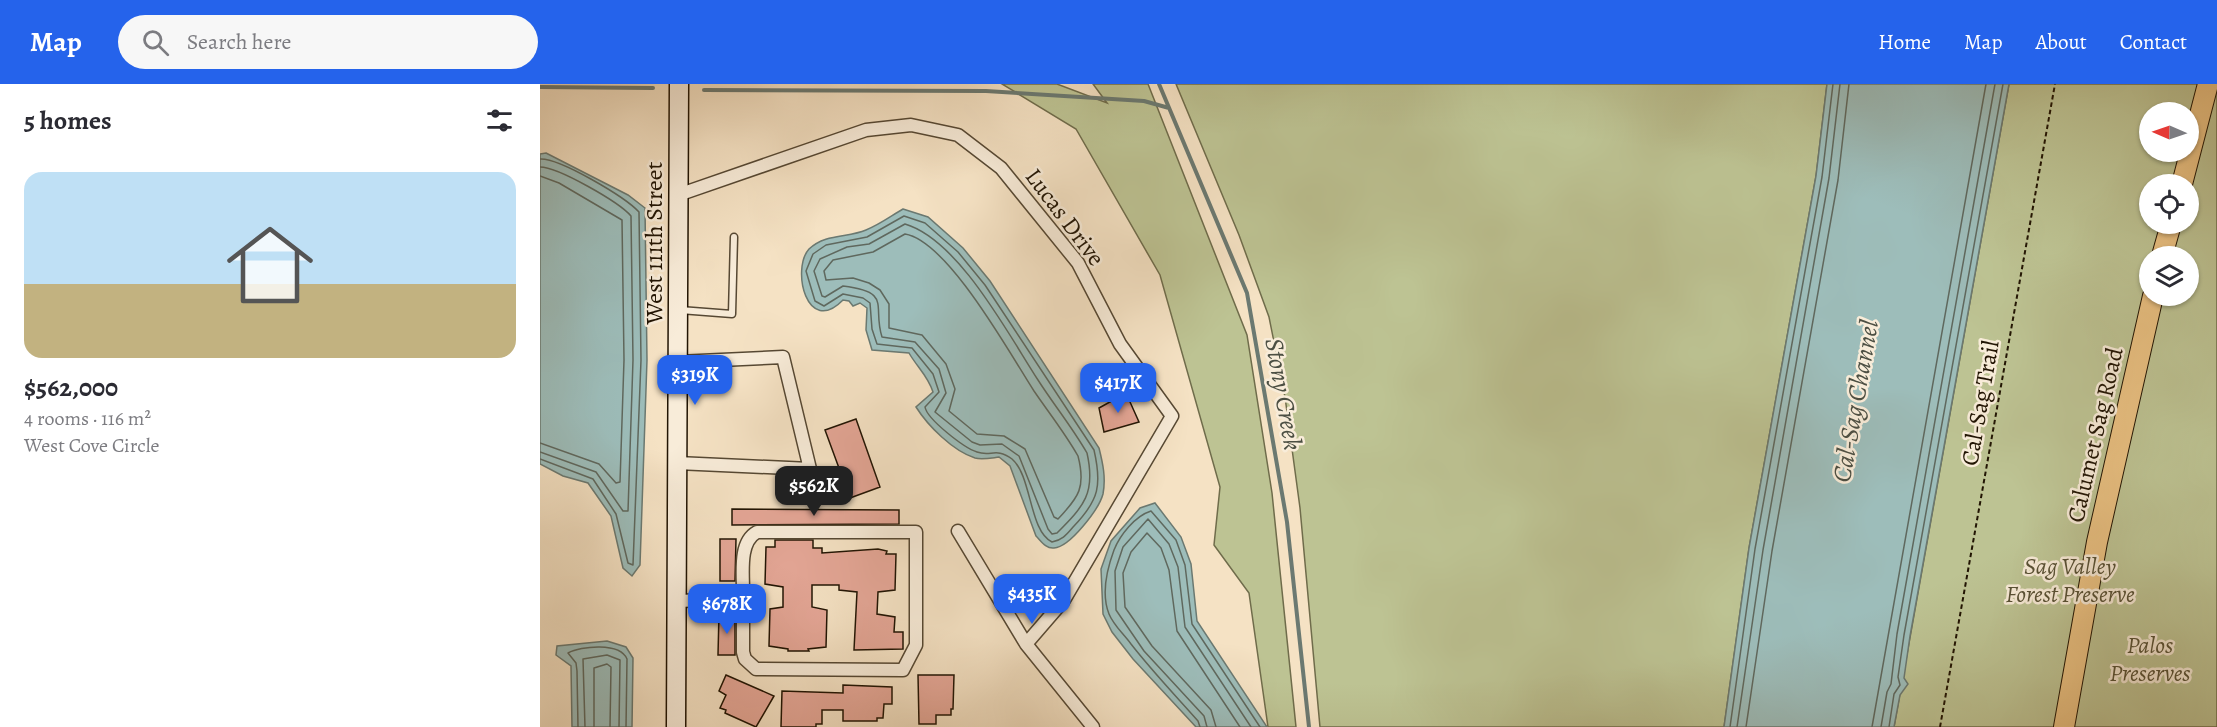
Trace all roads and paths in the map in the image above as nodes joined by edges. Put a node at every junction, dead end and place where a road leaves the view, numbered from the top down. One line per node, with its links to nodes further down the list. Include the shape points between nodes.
1 (679, 84): 5 (main road, West 111th Street)
2 (2055, 84): 17 (path, Cal-Sag Trail)
3 (2208, 84): 4 (main road)
4 (2185, 174)
5 (678, 195): 8 (main road, West 111th Street); 14 (street, Lucas Drive, via 866,130 911,125 958,135 1001,168 1078,263 1120,344 1172,416 1064,600)
6 (734, 237): 8 (lane, via 732,314)
7 (2151, 306): 18 (main road, Calumet Sag Road, via 2097,542)
8 (678, 310): 9 (main road, West 111th Street)
9 (678, 362): 10 (main road, West 111th Street); 10 (street, via 783,357 810,469)
10 (677, 463): 13 (main road, West 111th Street)
11 (958, 531): 14 (street)
12 (743, 599): 12 (street, via 743,652 756,669 903,670 916,645 916,532 757,532 747,541 745,550); 13 (street)
13 (676, 601): 15 (main road, West 111th Street)
14 (1026, 644): 16 (street)
15 (676, 727)
16 (1093, 727)
17 (1940, 727)
18 (2064, 727)

